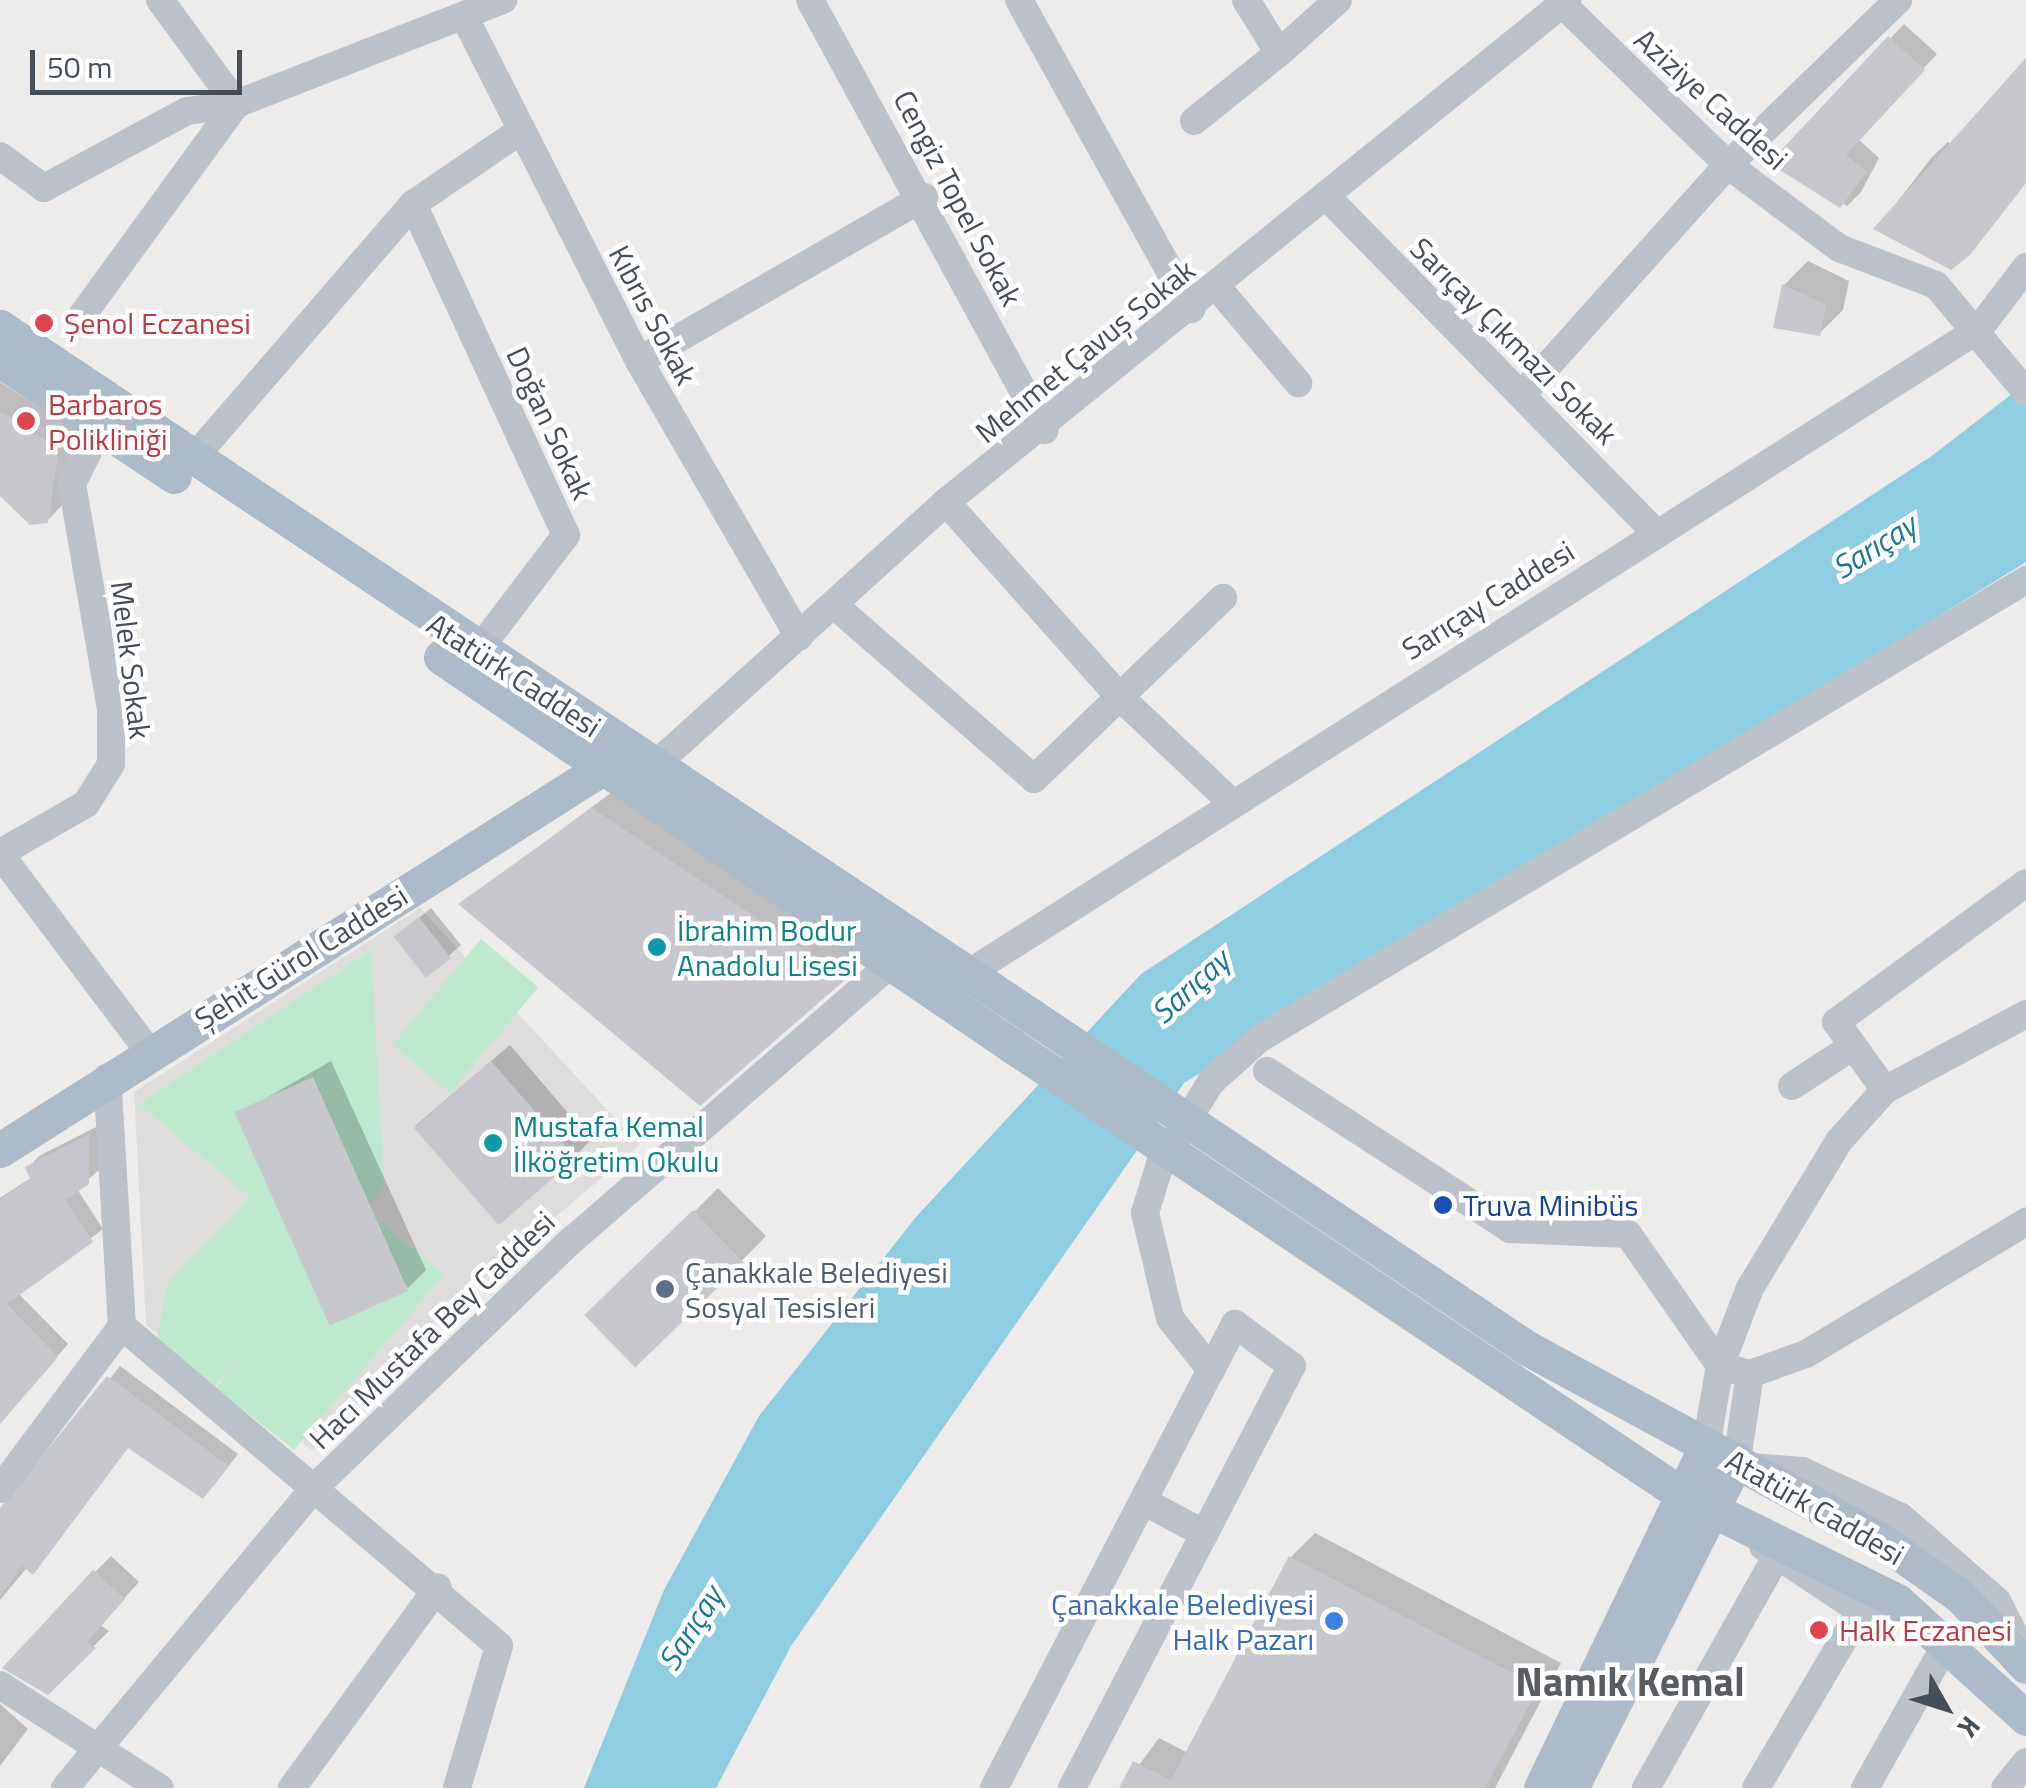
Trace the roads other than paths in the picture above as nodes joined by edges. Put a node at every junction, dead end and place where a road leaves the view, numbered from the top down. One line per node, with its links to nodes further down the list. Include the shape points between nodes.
1 (160, 0): 11 (street)
2 (504, 0): 9 (street)
3 (810, 0): 17 (street, Cengiz Topel Sokak)
4 (1019, 0): 21 (street)
5 (1246, 0): 10 (street)
6 (1338, 0): 10 (street)
7 (1898, 0): 15 (street)
8 (1562, 2): 15 (street, Aziziye Caddesi); 16 (street, Mehmet Çavuş Sokak)
9 (464, 16): 11 (street); 13 (street, Kıbrıs Sokak)
10 (1279, 53): 12 (street)
11 (236, 104): 14 (street, via 187,111 44,188); 22 (street)
12 (1194, 121)
13 (520, 131): 18 (street); 26 (street, Kıbrıs Sokak)
14 (0, 156)
15 (1728, 165): 24 (street, Aziziye Caddesi, via 1840,248 1936,285); 28 (street)
16 (1326, 196): 20 (street, Mehmet Çavuş Sokak); 28 (street, Sarıçay Çıkmazı Sokak)
17 (924, 197): 26 (street); 31 (street, Cengiz Topel Sokak)
18 (413, 204): 32 (street); 39 (street, Doğan Sokak, via 566,535)
19 (2026, 267): 24 (street, Sarıçay Caddesi)
20 (1218, 287): 21 (street, Mehmet Çavuş Sokak); 27 (street)
21 (1192, 309): 31 (street, Mehmet Çavuş Sokak)
22 (78, 321)
23 (0, 328): 32 (main road, Atatürk Caddesi)
24 (1979, 329): 29 (street, Aziziye Caddesi); 34 (street, Sarıçay Caddesi)
25 (0, 360): 30 (main road, Atatürk Caddesi)
26 (640, 362): 38 (street, Kıbrıs Sokak)
27 (1298, 383)
28 (1524, 392): 34 (street, Sarıçay Çıkmazı Sokak)
29 (2026, 392)
30 (100, 426): 42 (main road, Atatürk Caddesi); 44 (street, Melek Sokak, via 72,484 111,708 111,764 86,804)
31 (1044, 430): 33 (street, Mehmet Çavuş Sokak)
32 (192, 460): 39 (main road, Atatürk Caddesi)
33 (946, 502): 37 (street, Mehmet Çavuş Sokak); 40 (street)
34 (1656, 532): 43 (street, Sarıçay Caddesi)
35 (2026, 580): 59 (street, via 1259,1039 1211,1082 1160,1164 1145,1213 1170,1318)
36 (1224, 598): 40 (street)
37 (834, 606): 38 (street, Mehmet Çavuş Sokak); 40 (street, via 1034,780)
38 (799, 637): 41 (street, Mehmet Çavuş Sokak)
39 (477, 652): 41 (main road, Atatürk Caddesi)
40 (1120, 697): 43 (street)
41 (654, 765): 42 (street); 47 (main road, Atatürk Caddesi)
42 (604, 767): 46 (main road, Atatürk Caddesi); 50 (main road, Şehit Gürol Caddesi)
43 (1232, 803): 47 (street, Sarıçay Caddesi)
44 (0, 854): 50 (street)
45 (2026, 883): 49 (street, via 1836,1022)
46 (890, 965): 63 (street, Hacı Mustafa Bey Caddesi, via 570,1241); 65 (main road, Atatürk Caddesi, bridge)
47 (969, 972): 61 (main road, Atatürk Caddesi, bridge, via 1527,1348)
48 (2026, 1014): 54 (street)
49 (1850, 1048): 53 (street); 54 (street)
50 (149, 1052): 52 (main road, Şehit Gürol Caddesi)
51 (1267, 1071): 58 (street, via 1510,1230 1628,1234)
52 (107, 1077): 55 (main road, Şehit Gürol Caddesi); 57 (street)
53 (1792, 1086)
54 (1885, 1090): 58 (street, via 1838,1141 1760,1272)
55 (0, 1150)
56 (2026, 1222): 60 (street, via 1806,1354)
57 (122, 1326): 62 (street); 63 (street)
58 (1720, 1366): 60 (street); 61 (street)
59 (1211, 1370): 64 (street); 67 (street, via 1235,1324 1292,1366)
60 (1750, 1374): 61 (street)
61 (1731, 1458): 65 (main road); 72 (street, via 1802,1471 1900,1517 1997,1601); 73 (main road, Atatürk Caddesi, via 1960,1596)
62 (2, 1484)
63 (315, 1487): 69 (street); 76 (street, Hacı Mustafa Bey Caddesi)
64 (1143, 1501): 67 (street); 82 (street)
65 (1699, 1503): 66 (main road, Atatürk Caddesi); 84 (main road); 85 (main road)
66 (1751, 1528): 68 (street); 70 (main road, Atatürk Caddesi)
67 (1204, 1534): 83 (street)
68 (1774, 1561): 70 (street); 86 (street)
69 (438, 1586): 78 (street, via 499,1646); 81 (street)
70 (1872, 1610): 71 (main road, Atatürk Caddesi); 87 (street)
71 (1948, 1639): 75 (main road, Atatürk Caddesi); 88 (street)
72 (2026, 1656)
73 (2026, 1666)
74 (0, 1685): 76 (street)
75 (2026, 1718)
76 (96, 1750): 79 (street, Hacı Mustafa Bey Caddesi); 80 (street)
77 (2026, 1762): 89 (street)
78 (460, 1786)
79 (66, 1788)
80 (160, 1788)
81 (292, 1788)
82 (994, 1788)
83 (1072, 1788)
84 (1541, 1788)
85 (1571, 1788)
86 (1646, 1788)
87 (1756, 1788)
88 (1865, 1788)
89 (2005, 1788)

